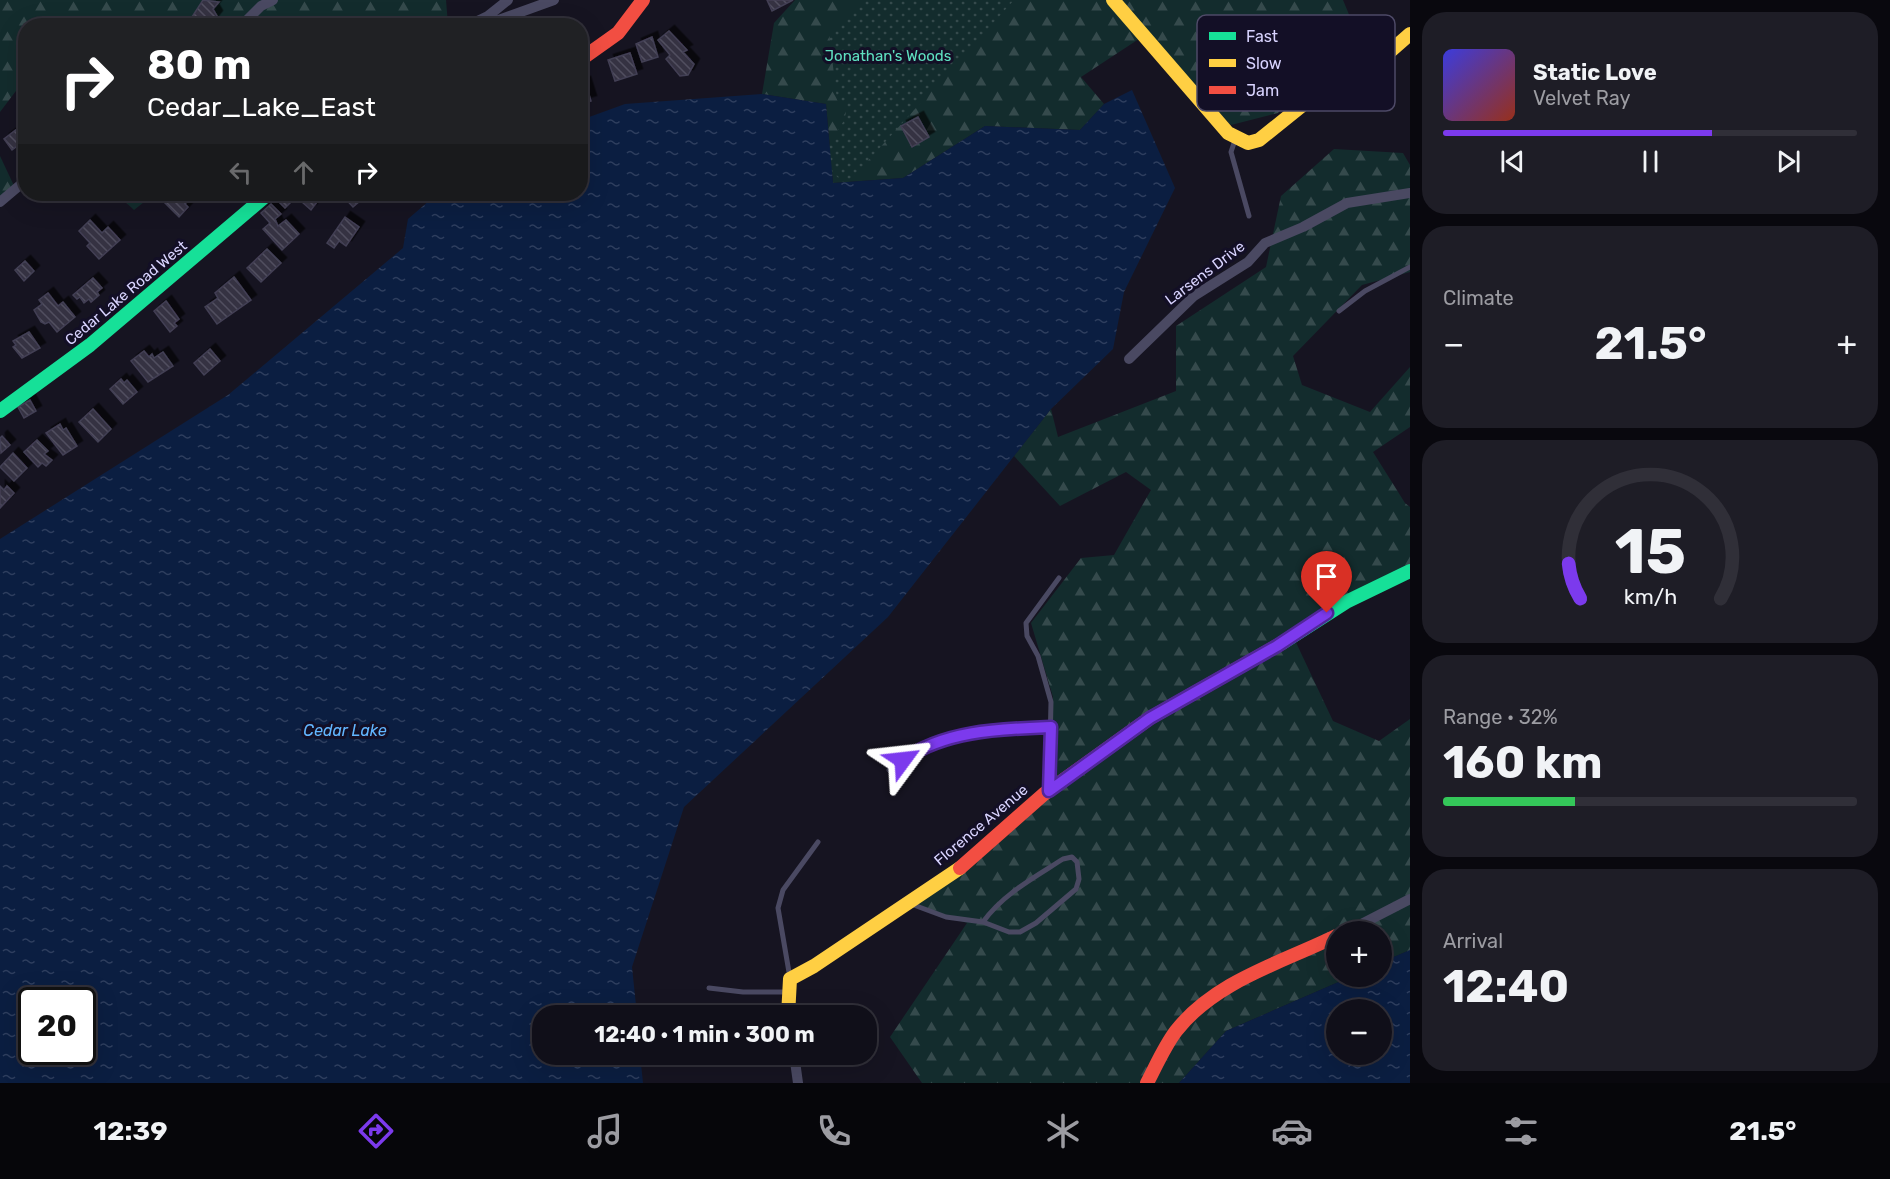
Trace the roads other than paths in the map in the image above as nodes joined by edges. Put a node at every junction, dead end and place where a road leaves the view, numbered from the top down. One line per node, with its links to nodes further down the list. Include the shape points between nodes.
1 (273, 0): 7 (street)
2 (508, 0): 6 (street)
3 (554, 0): 10 (street)
4 (643, 0): 13 (street, via 618,33)
5 (1113, 0): 14 (street)
6 (488, 15): 8 (street); 9 (street)
7 (250, 18)
8 (482, 18)
9 (492, 18)
10 (504, 18)
11 (1410, 34): 12 (street)
12 (1395, 47)
13 (588, 54)
14 (1197, 94)
15 (1212, 111): 17 (street)
16 (1294, 111): 17 (street, via 1254,142)
17 (1236, 138): 22 (lane, via 1231,152)
18 (18, 187): 21 (street)
19 (1410, 193): 25 (street, Larsens Drive, via 1347,202 1265,243 1248,262 1194,296)
20 (260, 201): 26 (street, Cedar Lake Road West, via 90,345)
21 (0, 202)
22 (1249, 216)
23 (1410, 267): 24 (lane, via 1365,291)
24 (1340, 311)
25 (1129, 359)
26 (0, 411)
27 (1410, 571): 31 (street, Florence Avenue, via 1346,602 1277,646 1187,695)
28 (1059, 578): 29 (lane, via 1026,623 1027,636 1046,681)
29 (1051, 727): 30 (lane, via 1001,729 947,738 917,750); 31 (lane)
30 (889, 770)
31 (1049, 791): 34 (street, Florence Avenue, via 960,868)
32 (818, 842): 38 (lane, via 783,890 778,908)
33 (1410, 899): 35 (street)
34 (907, 903): 36 (lane, via 946,917); 38 (street, Florence Avenue)
35 (1367, 921)
36 (983, 922): 36 (lane, via 1009,932 1020,932 1036,924 1076,889 1077,862 1072,857 1063,859 1013,891)
37 (1326, 940): 43 (street, via 1250,973 1194,1012 1176,1030)
38 (789, 986): 39 (lane, via 743,992); 40 (street)
39 (709, 988)
40 (788, 1005)
41 (796, 1065): 42 (street)
42 (798, 1083)
43 (1147, 1083)

